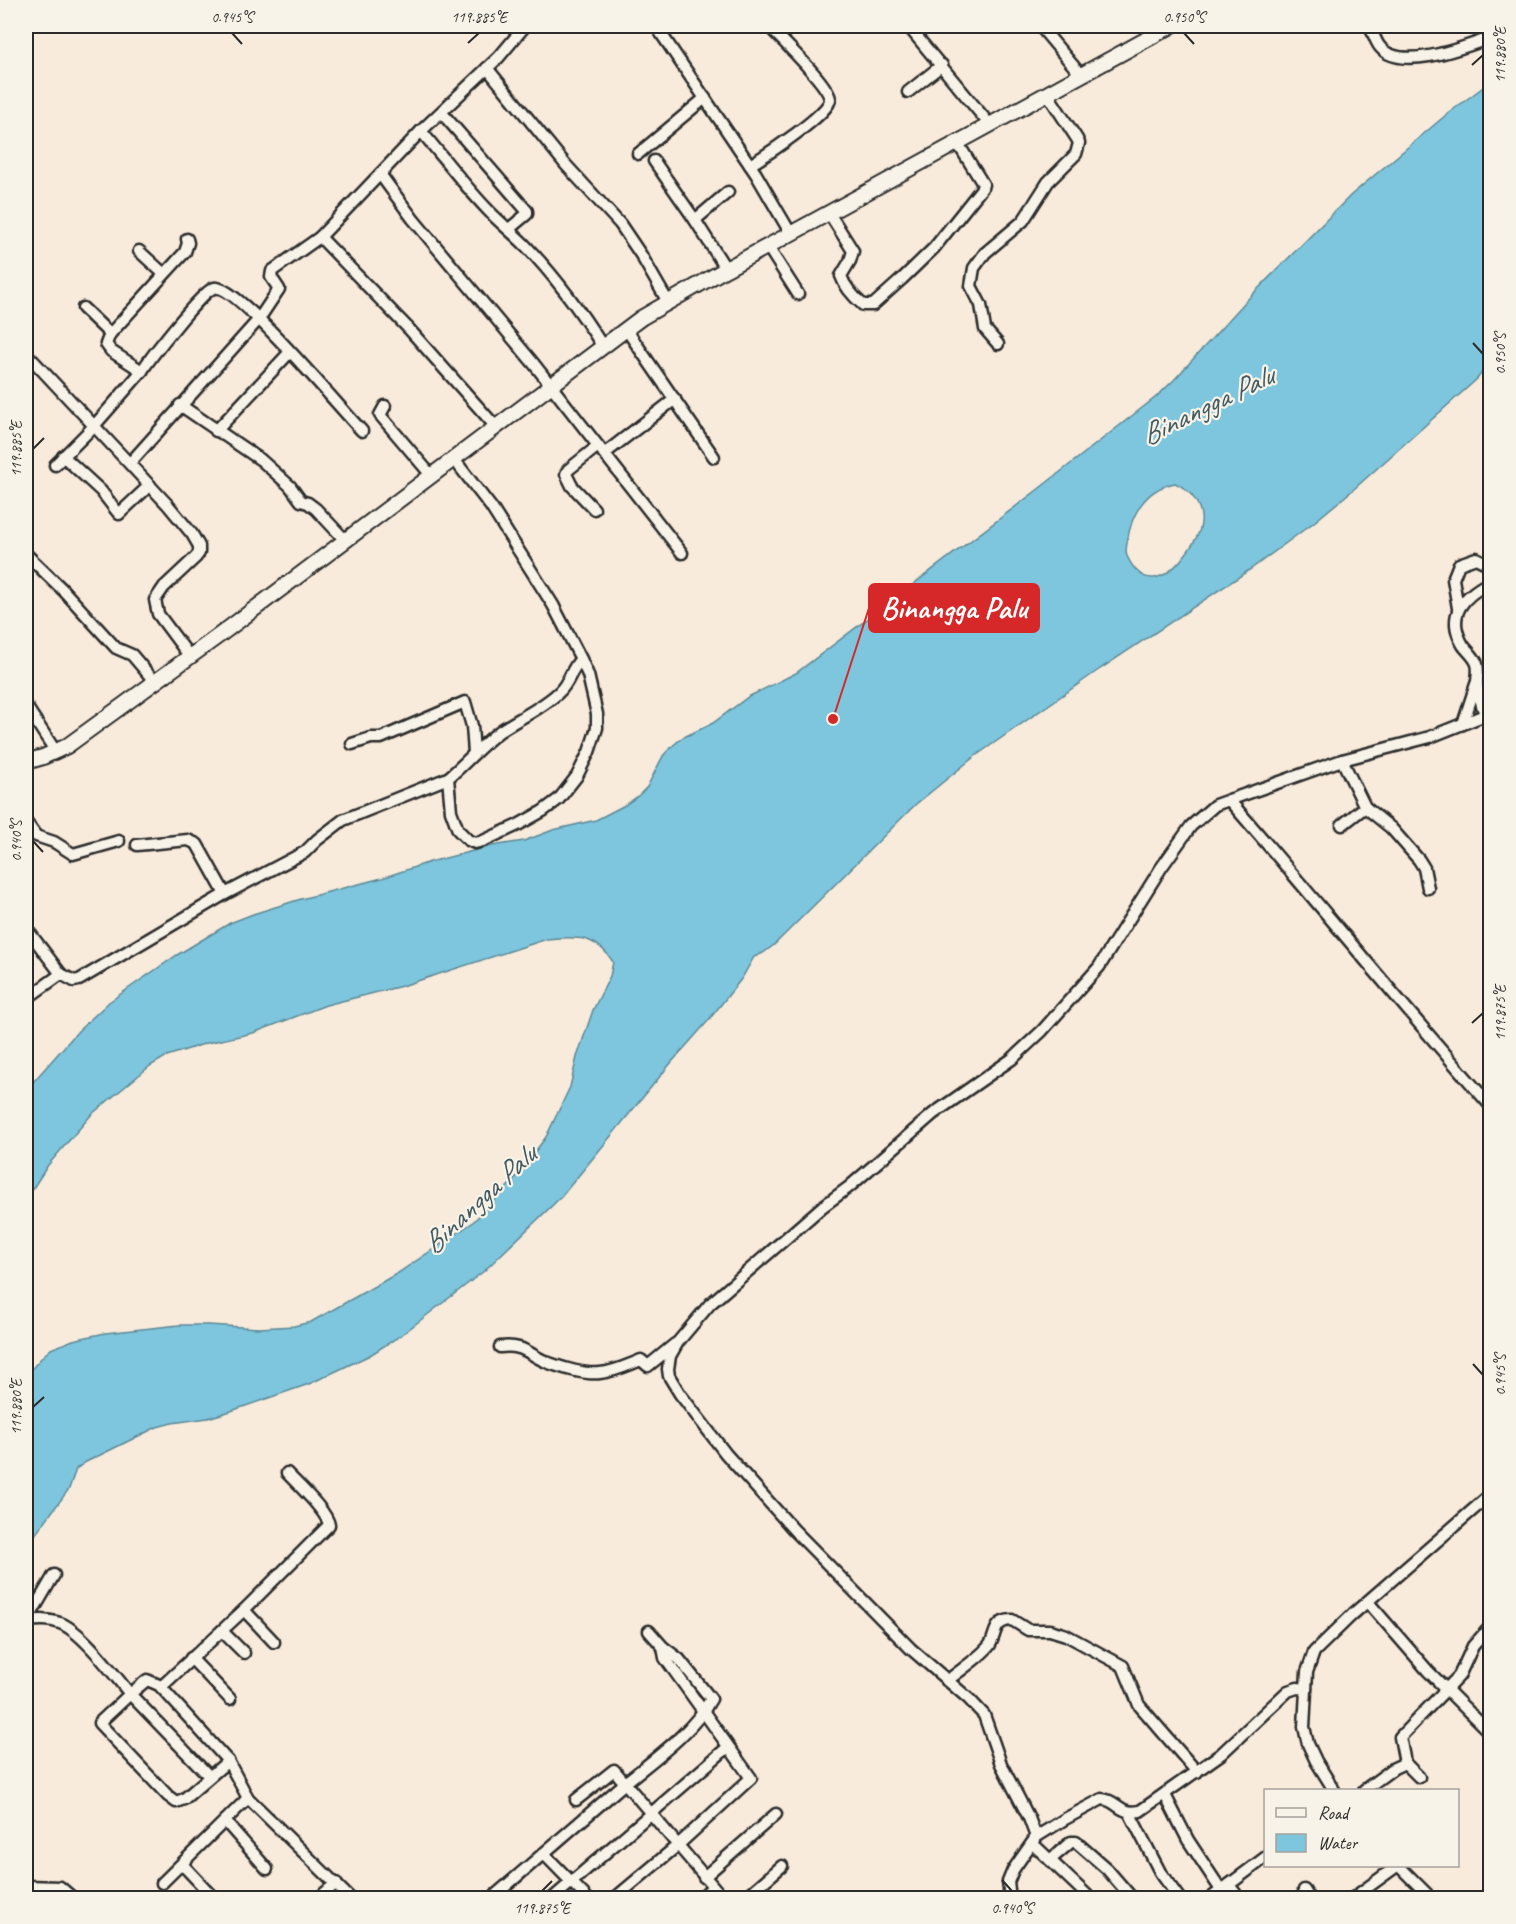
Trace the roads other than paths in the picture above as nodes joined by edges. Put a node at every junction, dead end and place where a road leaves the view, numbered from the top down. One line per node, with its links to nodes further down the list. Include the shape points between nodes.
1 (525, 26): 10 (street)
2 (656, 26): 14 (street)
3 (769, 26): 21 (street, via 809,69 831,101 824,112)
4 (1040, 26): 11 (street)
5 (1171, 26): 11 (main road)
6 (1370, 26): 8 (street, via 1386,53 1402,58 1419,58)
7 (912, 27): 9 (street)
8 (1491, 38)
9 (942, 65): 12 (street); 16 (street)
10 (487, 68): 15 (street); 35 (street, via 620,224)
11 (1081, 75): 13 (main road)
12 (908, 92)
13 (1047, 93): 16 (main road); 40 (street, via 1077,139 1078,149 1048,182 1023,221 986,253 975,268 971,286 981,305 985,329)
14 (705, 98): 19 (street); 21 (street)
15 (442, 113): 17 (street); 26 (street, via 527,211)
16 (990, 124): 18 (main road)
17 (421, 131): 22 (street); 26 (street, via 485,207)
18 (957, 142): 24 (main road); 24 (street, via 983,184 981,191 934,248 873,305 863,305 842,281 840,276 853,251)
19 (638, 154)
20 (654, 161): 25 (street)
21 (750, 165): 27 (street)
22 (380, 174): 28 (street); 45 (street)
23 (728, 192): 25 (street)
24 (829, 213): 27 (main road)
25 (695, 220): 32 (street)
26 (509, 228): 41 (street, via 570,296)
27 (791, 234): 30 (main road)
28 (320, 237): 37 (street, via 272,271 279,289); 50 (street)
29 (187, 239): 33 (street, via 185,252)
30 (768, 247): 32 (main road); 34 (street)
31 (139, 251): 33 (street)
32 (726, 269): 35 (main road)
33 (164, 274): 39 (street, via 135,301)
34 (798, 294)
35 (668, 302): 38 (main road)
36 (83, 308): 39 (street)
37 (259, 319): 42 (street); 44 (street, via 233,296 214,288 178,324); 47 (street)
38 (626, 329): 41 (main road); 46 (street)
39 (110, 334): 44 (street, via 108,348)
40 (998, 344)
41 (603, 347): 45 (main road)
42 (290, 352): 51 (street); 52 (street)
43 (28, 362): 49 (street)
44 (142, 371): 49 (street)
45 (551, 387): 50 (main road); 53 (street)
46 (675, 399): 53 (street); 55 (street)
47 (180, 405): 51 (street); 57 (street)
48 (385, 406): 59 (street, via 380,415)
49 (94, 426): 54 (street); 57 (street)
50 (496, 427): 56 (main road)
51 (216, 431): 62 (street, via 267,466)
52 (362, 431)
53 (601, 450): 61 (street, via 566,474); 63 (street)
54 (63, 456): 58 (street); 60 (street, via 101,491 119,514)
55 (714, 457)
56 (453, 459): 59 (main road); 69 (street, via 491,507)
57 (130, 463): 60 (street)
58 (55, 465)
59 (431, 475): 62 (main road)
60 (150, 485): 68 (street, via 199,546 196,557 155,600 158,614)
61 (594, 509)
62 (345, 540): 68 (main road)
63 (682, 553)
64 (26, 554): 71 (street)
65 (1491, 565): 67 (street, via 1476,558 1459,564 1453,579)
66 (1491, 582): 67 (street, via 1469,595)
67 (1458, 608): 70 (street, via 1456,626 1478,666)
68 (190, 657): 71 (main road)
69 (582, 659): 77 (street, via 560,692); 80 (street, via 595,701 597,728 578,776 560,799 518,825 475,843 458,830 451,811)
70 (1477, 681): 73 (street); 74 (street)
71 (155, 682): 76 (main road)
72 (26, 706): 76 (street)
73 (1488, 718): 74 (street)
74 (1463, 724): 78 (street, via 1430,737)
75 (352, 744): 77 (street, via 381,738 465,702)
76 (56, 752): 79 (main road)
77 (474, 753): 80 (street)
78 (1341, 760): 81 (street); 82 (street)
79 (26, 762)
80 (448, 778): 88 (street, via 343,820 305,852)
81 (1229, 800): 92 (street); 93 (street, via 1215,805 1191,826 1099,967 1042,1031 1012,1059 933,1114 822,1206 710,1304)
82 (1365, 807): 84 (street); 87 (street, via 1391,828 1419,860)
83 (26, 822): 85 (street, via 36,836 73,854)
84 (1342, 825)
85 (119, 841)
86 (137, 845): 88 (street, via 193,841)
87 (1428, 888)
88 (225, 894): 90 (street, via 87,977 74,981)
89 (26, 928): 90 (street)
90 (61, 974): 91 (street)
91 (26, 999)
92 (1491, 1104)
93 (678, 1342): 94 (street, via 648,1366 641,1360 595,1374 548,1362 522,1348); 107 (street, via 670,1356 669,1376 726,1454 794,1530 911,1649)
94 (500, 1347)
95 (287, 1473): 99 (street, via 323,1512 328,1525)
96 (1491, 1495): 98 (street)
97 (54, 1575): 100 (street)
98 (1368, 1602): 109 (street, via 1314,1652); 110 (street)
99 (244, 1610): 102 (street); 104 (street)
100 (26, 1622): 111 (street, via 46,1620 62,1624 90,1646)
101 (1491, 1627): 110 (street, via 1473,1646 1464,1669)
102 (222, 1630): 105 (street); 106 (street)
103 (650, 1631): 113 (street, via 711,1699)
104 (274, 1642)
105 (244, 1653)
106 (191, 1658): 108 (street); 112 (street)
107 (947, 1680): 118 (street, via 987,1648 996,1628 1005,1621 1012,1620 1028,1630 1066,1635 1123,1666 1139,1706); 131 (street, via 984,1715 1001,1764 1029,1818)
108 (161, 1687): 111 (street, via 147,1680); 116 (street)
109 (1306, 1689): 118 (street, via 1288,1691 1231,1746); 122 (street, via 1304,1727 1308,1744)
110 (1447, 1689): 114 (street); 117 (street, via 1400,1737)
111 (130, 1694): 119 (street); 119 (street, via 99,1723 168,1796 180,1801)
112 (230, 1699)
113 (703, 1713): 115 (street); 121 (street)
114 (1491, 1733)
115 (728, 1747): 128 (street); 132 (street, via 751,1778)
116 (228, 1761): 119 (street); 125 (street)
117 (1405, 1763): 120 (street); 123 (street)
118 (1197, 1772): 124 (street)
119 (209, 1776)
120 (1419, 1777)
121 (625, 1783): 126 (street, via 614,1770); 128 (street); 133 (street)
122 (1333, 1789)
123 (1367, 1789)
124 (1165, 1795): 127 (street, via 1140,1811); 147 (street, via 1188,1840)
125 (248, 1798): 130 (street); 144 (street)
126 (576, 1800)
127 (1129, 1812): 131 (street, via 1102,1799); 162 (street, via 1160,1872)
128 (651, 1814): 132 (street); 142 (street)
129 (776, 1814): 141 (street)
130 (225, 1821): 136 (street); 140 (street)
131 (1035, 1841): 135 (street); 159 (street, via 1013,1870 1008,1882)
132 (678, 1845): 141 (street); 155 (street)
133 (544, 1854): 142 (street); 152 (street)
134 (1264, 1859): 147 (street)
135 (1050, 1860): 160 (street); 161 (street, via 1076,1842 1107,1869)
136 (182, 1863): 143 (street); 149 (street)
137 (782, 1866): 158 (street)
138 (1397, 1867): 165 (street)
139 (1399, 1867): 166 (street)
140 (267, 1869)
141 (705, 1877): 146 (street)
142 (571, 1882): 153 (street); 154 (street)
143 (162, 1883)
144 (336, 1883): 150 (street); 151 (street)
145 (26, 1886): 148 (street, via 60,1887)
146 (713, 1887): 156 (street); 157 (street)
147 (1225, 1888): 163 (street); 164 (street)
148 (73, 1899)
149 (214, 1899)
150 (319, 1899)
151 (350, 1899)
152 (492, 1899)
153 (553, 1899)
154 (587, 1899)
155 (615, 1899)
156 (700, 1899)
157 (723, 1899)
158 (745, 1899)
159 (1010, 1899)
160 (1090, 1899)
161 (1132, 1899)
162 (1179, 1899)
163 (1211, 1899)
164 (1239, 1899)
165 (1353, 1899)
166 (1431, 1899)

